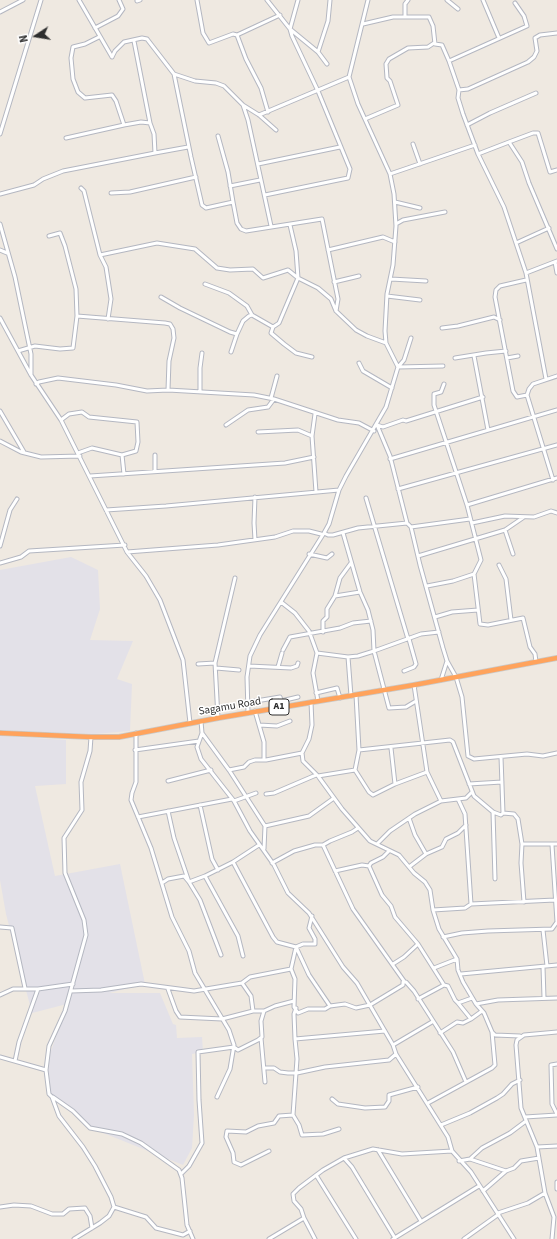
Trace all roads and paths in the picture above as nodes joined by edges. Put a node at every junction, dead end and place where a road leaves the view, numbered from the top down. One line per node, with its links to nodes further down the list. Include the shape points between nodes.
1 (23, 0): 15 (street)
2 (41, 0): 42 (street)
3 (79, 0): 19 (street)
4 (119, 0): 19 (street, via 123,9)
5 (197, 0): 22 (street, via 203,34 209,43 233,34)
6 (267, 0): 16 (street)
7 (298, 0): 20 (street)
8 (330, 0): 27 (street, via 328,21)
9 (368, 0): 18 (street)
10 (408, 0): 17 (street, via 405,4)
11 (447, 0): 14 (street)
12 (483, 0): 24 (street)
13 (515, 3): 24 (street, via 527,26)
14 (458, 9)
15 (0, 12)
16 (280, 15): 20 (street); 22 (street)
17 (405, 16): 18 (street); 26 (street, via 429,18 433,26)
18 (363, 24): 31 (street)
19 (95, 28): 23 (street)
20 (290, 29): 27 (street); 33 (street)
21 (557, 33): 32 (street, via 535,38 537,50 528,62 468,89)
22 (237, 35): 36 (street, via 261,88)
23 (99, 37): 25 (street, via 112,57 124,42); 40 (street, via 73,47 71,58 74,79 78,92 85,98 112,96)
24 (499, 38): 28 (street)
25 (134, 41): 30 (street, via 147,39); 39 (street)
26 (434, 43): 28 (street, via 442,46); 38 (street, via 428,47 408,48 389,59 386,64 387,78 398,105)
27 (318, 52): 29 (street)
28 (448, 61): 32 (street)
29 (327, 64)
30 (174, 74): 35 (street, via 202,83 220,84); 50 (street)
31 (349, 77): 33 (street); 38 (street)
32 (459, 90): 41 (street, via 458,98)
33 (318, 91): 36 (street); 51 (street)
34 (536, 93): 41 (street)
35 (243, 105): 37 (street); 54 (street)
36 (268, 112): 37 (street)
37 (259, 115): 43 (street)
38 (365, 119): 57 (street)
39 (150, 123): 40 (street); 52 (street, via 154,134)
40 (124, 125): 46 (street)
41 (467, 125): 49 (street)
42 (1, 127): 44 (street)
43 (276, 130)
44 (0, 134)
45 (218, 136): 60 (street)
46 (66, 138)
47 (509, 142): 53 (street); 56 (street, via 538,133 550,172); 73 (street, via 522,162)
48 (413, 144): 55 (street)
49 (475, 145): 53 (street); 55 (street)
50 (188, 147): 52 (street); 58 (street)
51 (340, 147): 54 (street); 64 (street, via 349,165 348,178)
52 (155, 153): 63 (street, via 63,171 34,185)
53 (478, 154): 76 (street, via 504,207)
54 (258, 164): 59 (street)
55 (420, 164): 57 (street)
56 (557, 170)
57 (390, 174): 66 (street)
58 (196, 177): 62 (street, via 130,192); 65 (street, via 203,207)
59 (260, 180): 60 (street); 64 (street)
60 (230, 186): 65 (street)
61 (81, 188): 81 (street, via 84,191)
62 (111, 193)
63 (0, 194)
64 (265, 195): 72 (street)
65 (233, 202): 72 (street, via 237,223 241,229 246,231)
66 (395, 202): 67 (street); 70 (street)
67 (420, 208)
68 (445, 212): 70 (street, via 403,220)
69 (0, 224): 80 (street)
70 (396, 224): 75 (street)
71 (290, 225): 72 (street); 79 (street, via 322,219); 86 (street, via 296,251)
72 (271, 226)
73 (549, 228): 76 (street); 77 (street)
74 (49, 236): 97 (street, via 60,233 65,246 76,289)
75 (394, 242): 79 (street, via 383,237); 87 (street)
76 (516, 243): 83 (street)
77 (557, 249)
78 (0, 250): 80 (street)
79 (328, 250): 90 (street)
80 (8, 254): 106 (street)
81 (100, 255): 86 (street, via 157,243 195,249 217,268 253,269 263,278 288,270); 99 (street, via 106,267 111,299)
82 (556, 261): 83 (street); 84 (street)
83 (526, 273): 88 (street)
84 (557, 273)
85 (359, 276): 90 (street)
86 (298, 278): 95 (street, via 318,288 331,299); 101 (street, via 279,323)
87 (390, 279): 89 (street); 92 (street)
88 (526, 280): 100 (street, via 497,288 495,297); 122 (street)
89 (426, 281)
90 (334, 282): 95 (street, via 338,299)
91 (204, 284): 96 (street, via 229,293 247,306)
92 (387, 296): 94 (street); 105 (street)
93 (160, 297): 103 (street)
94 (420, 300)
95 (336, 311): 105 (street, via 356,330)
96 (252, 315): 101 (street); 103 (street, via 243,321)
97 (77, 316): 99 (street); 106 (street, via 74,348)
98 (0, 318): 107 (street)
99 (108, 319): 126 (street, via 170,324 174,338 169,361)
100 (500, 320): 102 (street, via 494,317); 108 (street)
101 (273, 327): 111 (street, via 271,333 296,353)
102 (442, 328)
103 (237, 334): 109 (street)
104 (411, 338): 118 (street, via 404,360)
105 (386, 342): 118 (street)
106 (30, 347): 107 (street); 119 (street)
107 (18, 351): 119 (street)
108 (506, 351): 112 (street); 115 (street)
109 (231, 352)
110 (202, 353): 127 (street)
111 (312, 356)
112 (474, 356): 114 (street); 129 (street)
113 (518, 356): 115 (street)
114 (455, 358)
115 (507, 358): 128 (street, via 516,396)
116 (359, 363): 125 (street, via 363,371)
117 (444, 366): 118 (street)
118 (398, 367): 125 (street)
119 (31, 375): 123 (street)
120 (277, 376): 130 (street)
121 (557, 376): 122 (street)
122 (546, 379): 128 (street, via 531,386)
123 (36, 384): 126 (street, via 58,378 147,390); 136 (street)
124 (444, 384): 133 (street, via 441,392 434,394)
125 (392, 388): 138 (street)
126 (168, 390): 127 (street)
127 (200, 392): 130 (street, via 254,395)
128 (527, 395): 135 (street)
129 (483, 397): 133 (street); 139 (street)
130 (272, 399): 134 (street); 137 (street, via 268,407 248,410)
131 (557, 410): 135 (street)
132 (0, 411): 147 (street)
133 (436, 412): 138 (street, via 406,422 403,420 383,427); 144 (street)
134 (315, 414): 140 (street, via 359,423); 142 (street)
135 (533, 416): 139 (street); 146 (street)
136 (61, 420): 148 (street); 149 (street, via 69,414 82,412 89,417 137,422 136,451)
137 (226, 425)
138 (377, 425): 140 (street); 152 (street)
139 (488, 430): 144 (street)
140 (374, 431): 160 (street)
141 (258, 432): 142 (street, via 298,430)
142 (312, 436): 151 (street)
143 (0, 441): 147 (street)
144 (446, 443): 152 (street); 154 (street)
145 (557, 445): 146 (street)
146 (544, 449): 154 (street); 158 (street)
147 (24, 452): 148 (street, via 40,456)
148 (79, 455): 149 (street, via 92,448); 156 (street)
149 (122, 455): 155 (street)
150 (155, 455): 153 (street)
151 (314, 457): 153 (street, via 285,463); 161 (street)
152 (390, 459): 159 (street)
153 (156, 472): 155 (street)
154 (456, 473): 159 (street); 165 (street)
155 (124, 474): 156 (street)
156 (90, 476): 166 (street)
157 (557, 478): 158 (street)
158 (553, 480): 165 (street)
159 (398, 489): 170 (street)
160 (340, 490): 161 (street); 176 (street, via 329,524)
161 (316, 492): 162 (street)
162 (255, 497): 166 (street); 178 (street)
163 (366, 498): 172 (street)
164 (17, 499): 180 (street, via 10,510)
165 (467, 504): 169 (street)
166 (106, 510): 179 (street)
167 (557, 513): 168 (street, via 551,511 534,517)
168 (524, 517): 171 (street, via 505,516); 174 (street)
169 (470, 519): 171 (street); 173 (street)
170 (407, 523): 172 (street); 173 (street)
171 (472, 523): 177 (street)
172 (376, 527): 175 (street, via 358,528); 204 (street)
173 (411, 527): 185 (street)
174 (505, 530): 177 (street); 184 (street)
175 (343, 533): 176 (street); 187 (street)
176 (322, 534): 178 (street, via 299,531); 182 (street)
177 (476, 538): 185 (street); 189 (street, via 481,560)
178 (255, 540): 181 (street)
179 (125, 545): 181 (street); 186 (street, via 29,551 21,557)
180 (0, 546)
181 (128, 552): 238 (street, via 160,600 183,660)
182 (309, 554): 183 (street, via 327,558); 194 (street)
183 (332, 554)
184 (513, 554)
185 (418, 556): 191 (street)
186 (0, 563)
187 (351, 564): 192 (street); 193 (street, via 340,578)
188 (499, 565): 197 (street, via 506,583)
189 (474, 574): 191 (street); 195 (street)
190 (235, 578): 211 (street)
191 (427, 586): 196 (street)
192 (360, 592): 193 (street); 198 (street)
193 (335, 596): 199 (street, via 323,621)
194 (281, 602): 202 (street, via 308,628); 214 (street, via 260,635 250,656)
195 (478, 610): 196 (street, via 452,612); 197 (street, via 482,625)
196 (435, 617): 200 (street)
197 (511, 620): 210 (street, via 524,620)
198 (371, 621): 199 (street, via 353,623); 205 (street)
199 (323, 632): 201 (street)
200 (439, 632): 204 (street, via 421,634); 209 (street)
201 (315, 633): 202 (street); 203 (street)
202 (310, 634): 203 (street); 215 (street, via 290,637)
203 (312, 639): 206 (street)
204 (409, 639): 205 (street); 218 (street, via 416,664)
205 (374, 651): 207 (street); 222 (street)
206 (317, 653): 207 (street); 223 (street, via 314,668)
207 (348, 657): 224 (street)
208 (557, 658): 210 (highway, Sagamu Road / A1)
209 (447, 661): 219 (street); 220 (street)
210 (536, 662): 219 (highway, Sagamu Road / A1)
211 (215, 663): 213 (street); 216 (street)
212 (298, 663): 215 (street, via 291,668)
213 (198, 664)
214 (249, 666): 215 (street); 234 (street, via 246,702)
215 (278, 667)
216 (216, 668): 217 (street); 235 (street)
217 (239, 670)
218 (404, 671)
219 (456, 677): 220 (highway, Sagamu Road / A1); 251 (street, via 462,697 468,756 474,760)
220 (441, 680): 221 (highway, Sagamu Road / A1)
221 (414, 685): 222 (highway, Sagamu Road / A1); 229 (street)
222 (385, 690): 224 (highway, Sagamu Road / A1); 229 (street, via 390,709 406,707)
223 (316, 693): 226 (street, via 337,688); 228 (street)
224 (353, 695): 226 (highway, Sagamu Road / A1); 248 (street)
225 (298, 697): 227 (street)
226 (340, 698): 228 (highway, Sagamu Road / A1)
227 (281, 701): 230 (street, via 280,697); 232 (street)
228 (318, 701): 231 (highway, Sagamu Road / A1)
229 (416, 701): 245 (street)
230 (250, 702)
231 (311, 702): 232 (highway, Sagamu Road / A1); 249 (street, via 312,725)
232 (277, 708): 233 (highway, Sagamu Road / A1)
233 (255, 712): 234 (highway, Sagamu Road / A1); 239 (street)
234 (248, 713): 235 (highway, Sagamu Road / A1)
235 (218, 718): 236 (highway, Sagamu Road / A1)
236 (201, 721): 238 (highway, Sagamu Road / A1); 242 (street)
237 (290, 721): 239 (street, via 277,726)
238 (190, 723): 241 (highway, Sagamu Road / A1)
239 (259, 725): 252 (street, via 264,742)
240 (0, 733): 243 (highway, Sagamu Road / A1)
241 (136, 733): 243 (highway, Sagamu Road / A1, via 119,737); 247 (street)
242 (202, 733): 244 (street); 254 (street)
243 (91, 737): 320 (street, via 90,751 81,782 82,810 64,838 65,873 87,932)
244 (199, 741): 247 (street); 253 (street, via 198,752)
245 (424, 744): 246 (street); 256 (street); 261 (street, via 450,740 453,742)
246 (391, 748): 248 (street); 260 (street)
247 (135, 750): 274 (street, via 136,782 131,797)
248 (359, 750): 255 (street)
249 (302, 753): 252 (street); 257 (street, via 303,761)
250 (557, 754): 251 (street)
251 (501, 757): 259 (street)
252 (264, 760): 254 (street, via 248,762 244,767)
253 (212, 770): 258 (street); 268 (street)
254 (229, 770): 265 (street)
255 (355, 770): 257 (street); 260 (street, via 373,795)
256 (427, 772): 260 (street); 269 (street)
257 (317, 776): 264 (street); 266 (street)
258 (168, 781)
259 (502, 782): 261 (street); 273 (street)
260 (395, 784)
261 (469, 784): 263 (street)
262 (256, 792): 265 (street)
263 (472, 792): 267 (street, via 466,798); 272 (street, via 478,802)
264 (266, 794)
265 (246, 796): 268 (street); 277 (street)
266 (334, 798): 277 (street, via 309,816); 278 (street)
267 (458, 799): 269 (street); 276 (street, via 465,814)
268 (233, 800): 270 (street); 283 (street)
269 (441, 801): 275 (street)
270 (200, 805): 271 (street); 292 (street, via 212,859)
271 (168, 811): 274 (street); 296 (street)
272 (493, 812): 273 (street, via 501,815); 295 (street)
273 (503, 813): 280 (street, via 514,814 518,819)
274 (138, 817): 297 (street)
275 (409, 818): 279 (street); 287 (street)
276 (466, 825): 287 (street, via 446,840 442,847); 300 (street)
277 (265, 826): 285 (street)
278 (358, 828): 279 (street, via 370,841); 284 (street, via 330,840)
279 (377, 844): 286 (street)
280 (522, 844): 281 (street); 299 (street)
281 (552, 844): 282 (street); 298 (street)
282 (557, 844)
283 (259, 845): 285 (street); 288 (street)
284 (323, 846): 289 (street, via 315,845 294,851); 293 (street)
285 (264, 849): 289 (street)
286 (389, 851): 290 (street); 291 (street, via 399,855)
287 (426, 854): 291 (street)
288 (233, 862): 292 (street); 308 (street, via 273,937 277,942)
289 (272, 863): 302 (street, via 288,893)
290 (369, 866): 293 (street, via 362,865); 307 (street, via 395,917)
291 (409, 867): 301 (street, via 416,876 426,882)
292 (218, 870): 294 (street)
293 (335, 871): 312 (street, via 360,920)
294 (205, 876): 296 (street); 310 (street, via 238,936)
295 (495, 879)
296 (189, 882): 297 (street, via 184,876); 309 (street, via 200,900)
297 (162, 883): 325 (street, via 172,917)
298 (555, 900): 299 (street); 303 (street)
299 (524, 902): 300 (street)
300 (471, 904): 301 (street, via 465,908)
301 (433, 910): 306 (street)
302 (312, 916): 308 (street, via 309,928 315,944 303,944); 335 (street, via 327,939 328,945)
303 (557, 922): 305 (street, via 552,929)
304 (0, 927): 322 (street, via 12,928)
305 (543, 930): 306 (street, via 462,933); 314 (street)
306 (443, 938): 311 (street)
307 (418, 944): 312 (street); 315 (street)
308 (296, 948): 316 (street); 336 (street, via 309,975)
309 (221, 955)
310 (243, 956)
311 (457, 959): 315 (street); 317 (street)
312 (393, 964): 318 (street)
313 (557, 965): 314 (street)
314 (545, 966): 317 (street); 330 (street)
315 (434, 968): 321 (street)
316 (292, 969): 319 (street, via 250,977); 332 (street, via 295,979)
317 (460, 974): 329 (street)
318 (403, 982): 328 (street, via 406,982); 335 (street, via 403,985)
319 (242, 983): 325 (street); 338 (street, via 251,996)
320 (73, 984): 324 (street); 326 (street)
321 (444, 985): 328 (street); 333 (street, via 448,986)
322 (25, 988): 324 (street); 327 (street, via 13,989)
323 (168, 988): 325 (street, via 194,991); 326 (street, via 141,984); 341 (street, via 180,1018)
324 (38, 989): 355 (street)
325 (204, 989): 341 (street)
326 (71, 991): 358 (street, via 49,1046)
327 (0, 995)
328 (418, 998): 343 (street)
329 (472, 998): 333 (street); 334 (street)
330 (544, 998): 331 (street); 334 (street, via 498,1000)
331 (557, 998)
332 (294, 1001): 337 (street); 339 (street)
333 (458, 1003): 342 (street)
334 (476, 1004): 340 (street)
335 (370, 1005): 336 (street, via 356,1008 345,1004); 344 (street)
336 (330, 1006): 337 (street, via 325,1010 308,1009 298,1012)
337 (296, 1008): 350 (street)
338 (254, 1011): 339 (street); 341 (street)
339 (264, 1011): 349 (street)
340 (482, 1011): 342 (street); 345 (street)
341 (222, 1019): 352 (street, via 229,1030)
342 (471, 1019): 347 (street, via 463,1023 457,1022)
343 (432, 1022): 347 (street); 351 (street)
344 (385, 1031): 350 (street); 351 (street)
345 (492, 1032): 348 (street, via 496,1035); 362 (street, via 495,1065)
346 (557, 1032): 348 (street)
347 (440, 1033): 362 (street, via 453,1052)
348 (521, 1036): 360 (street, via 516,1044)
349 (261, 1038): 352 (street, via 238,1050); 357 (street)
350 (295, 1039): 359 (street)
351 (393, 1045): 353 (street)
352 (234, 1047): 364 (street, via 230,1069); 383 (street, via 198,1052 202,1144 189,1166)
353 (396, 1054): 359 (street, via 389,1060); 363 (street)
354 (0, 1057): 355 (street)
355 (15, 1061): 358 (street)
356 (557, 1064): 368 (street, via 551,1065)
357 (265, 1068): 359 (street, via 274,1068 288,1074); 361 (street)
358 (46, 1070): 365 (street, via 49,1094)
359 (297, 1072): 369 (street)
360 (520, 1080): 370 (street, via 521,1108); 371 (street, via 497,1098)
361 (265, 1082)
362 (466, 1082): 367 (street)
363 (418, 1087): 366 (street, via 389,1095 389,1101 385,1106 365,1108 338,1104); 367 (street)
364 (216, 1096)
365 (52, 1097): 383 (street, via 73,1111 90,1128 122,1134 141,1143 174,1166); 390 (street, via 59,1116 95,1166)
366 (332, 1099)
367 (428, 1104): 371 (street)
368 (555, 1114): 370 (street)
369 (294, 1115): 372 (street, via 302,1135 323,1134); 376 (street, via 278,1116 274,1123 258,1126 246,1132 227,1131 226,1137 234,1162 241,1164)
370 (526, 1119): 374 (street); 380 (street, via 510,1133 482,1148)
371 (441, 1125): 377 (street)
372 (339, 1129)
373 (557, 1146): 374 (street)
374 (537, 1147): 379 (street)
375 (378, 1150): 377 (street, via 402,1154); 378 (street, via 373,1149); 394 (street)
376 (269, 1151)
377 (452, 1151): 381 (street)
378 (344, 1158): 384 (street); 397 (street, via 352,1167)
379 (539, 1158): 382 (street, via 521,1161); 389 (street)
380 (470, 1159): 381 (street); 382 (street)
381 (459, 1161): 386 (street, via 471,1172)
382 (506, 1171): 388 (street)
383 (180, 1174): 396 (street)
384 (316, 1176): 393 (street, via 293,1194 294,1201); 402 (street)
385 (557, 1182): 387 (street)
386 (480, 1186): 388 (street); 394 (street)
387 (557, 1189)
388 (483, 1191): 392 (street)
389 (545, 1193): 392 (street, via 528,1203); 405 (street, via 554,1217)
390 (114, 1206): 395 (street, via 109,1216); 396 (street, via 146,1217 156,1228 183,1236)
391 (0, 1207): 395 (street, via 31,1206 52,1214 85,1208 90,1216)
392 (498, 1214): 403 (street); 404 (street)
393 (304, 1218): 400 (street); 401 (street)
394 (421, 1221): 397 (street)
395 (92, 1228): 398 (street)
396 (190, 1231): 399 (street)
397 (394, 1238)
398 (74, 1239)
399 (193, 1239)
400 (269, 1239)
401 (315, 1239)
402 (356, 1239)
403 (464, 1239)
404 (514, 1239)
405 (552, 1239)

